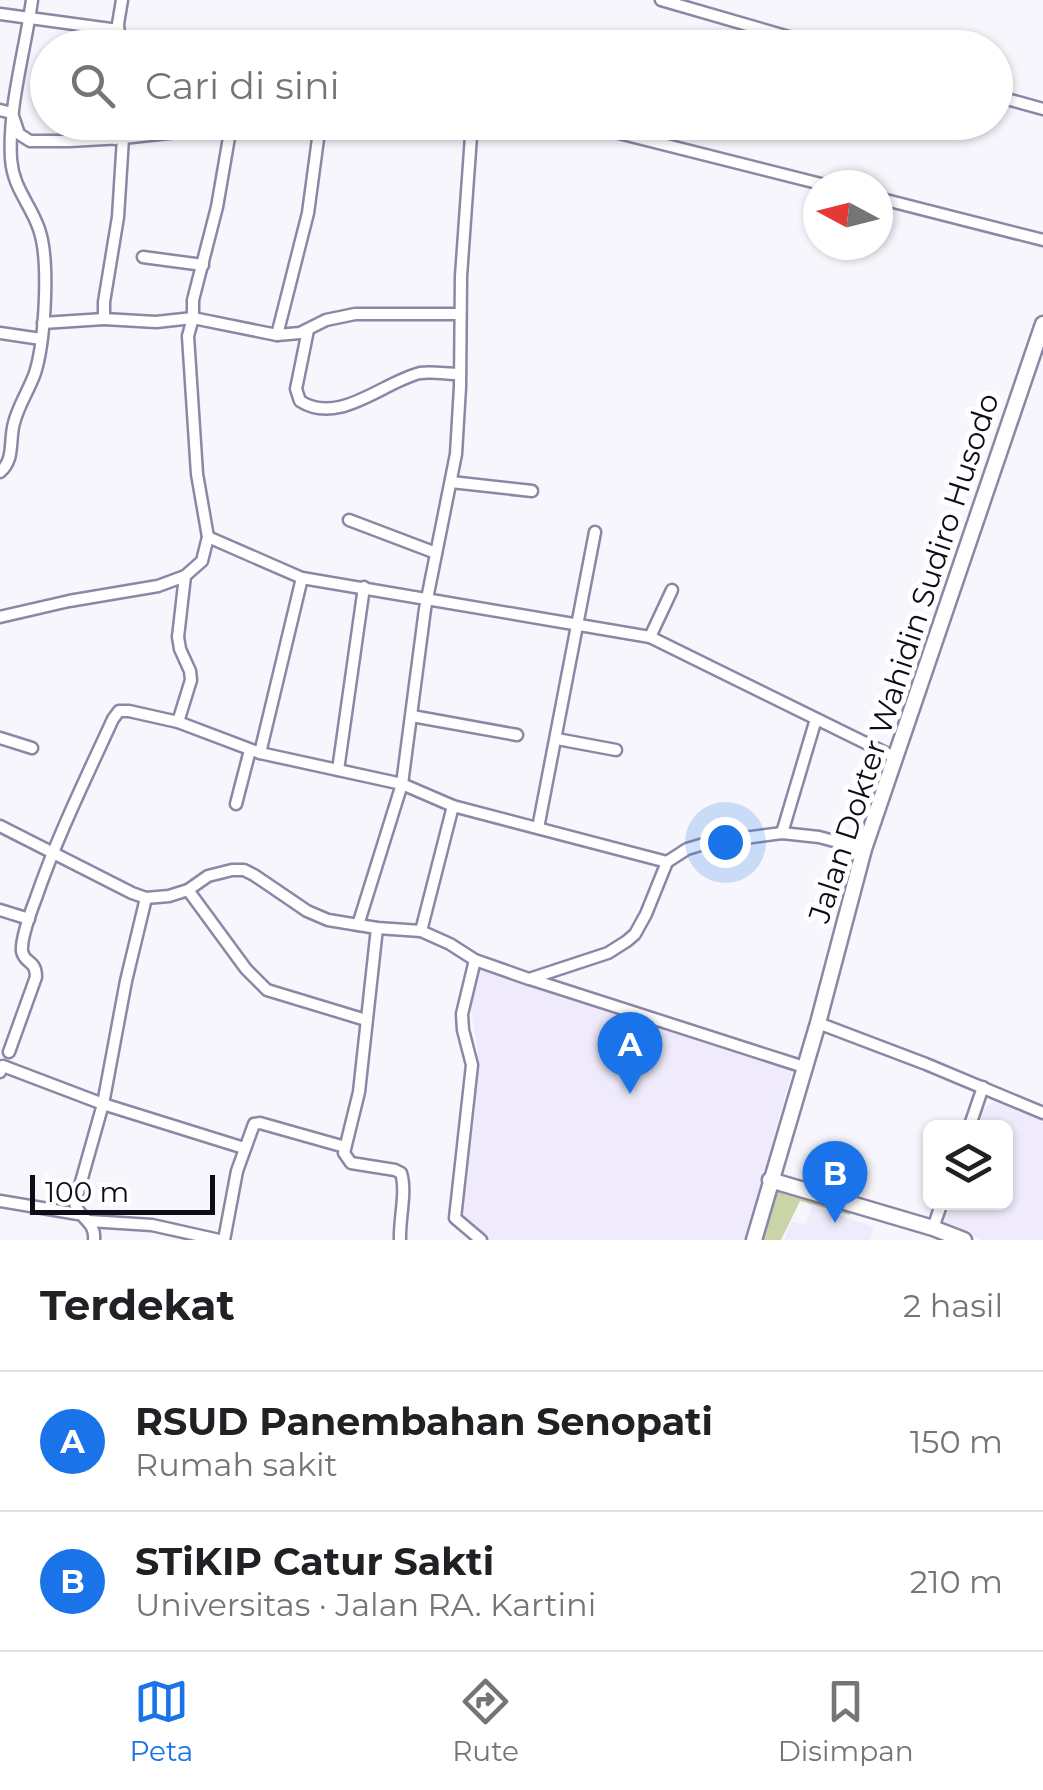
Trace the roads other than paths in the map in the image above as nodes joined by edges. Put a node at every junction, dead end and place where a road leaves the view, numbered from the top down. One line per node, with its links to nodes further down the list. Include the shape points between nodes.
1 (32, 0): 5 (street)
2 (122, 0): 6 (street)
3 (660, 0): 7 (street)
4 (0, 14): 5 (street)
5 (30, 19): 6 (street); 10 (street)
6 (118, 30)
7 (765, 30)
8 (1013, 101): 9 (street)
9 (1043, 109)
10 (6, 111): 11 (street, via 30,141); 25 (street, via 14,180 43,248)
11 (60, 140)
12 (119, 140): 23 (street, via 118,216)
13 (228, 140): 21 (street)
14 (321, 140): 29 (street)
15 (471, 140): 22 (street)
16 (646, 140): 17 (street)
17 (803, 179)
18 (893, 202): 19 (street)
19 (1043, 240)
20 (142, 256): 21 (street)
21 (203, 265): 24 (street)
22 (460, 314): 27 (street, via 354,314); 31 (street)
23 (104, 318): 24 (street); 25 (street)
24 (192, 318): 29 (street); 39 (street, via 193,427)
25 (43, 323): 30 (street)
26 (1043, 324): 58 (main road, Jalan Dokter Wahidin Sudiro Husodo)
27 (308, 330): 29 (street); 31 (street, via 296,389 310,406 357,401 422,373)
28 (0, 333): 30 (street)
29 (277, 335)
30 (42, 338): 33 (street)
31 (460, 374): 35 (street)
32 (0, 419): 33 (street)
33 (13, 424): 34 (street, via 8,464)
34 (0, 472)
35 (451, 482): 36 (street); 40 (street)
36 (532, 491)
37 (349, 520): 40 (street)
38 (596, 532): 47 (street)
39 (208, 536): 41 (street, via 202,560); 42 (street)
40 (436, 553): 45 (street)
41 (185, 576): 46 (street); 51 (street, via 178,637 191,680)
42 (302, 578): 43 (street); 57 (street)
43 (364, 587): 45 (street); 59 (street)
44 (672, 590): 48 (street)
45 (427, 599): 47 (street); 49 (street)
46 (0, 618)
47 (577, 624): 48 (street); 54 (street)
48 (650, 637): 50 (street)
49 (412, 716): 52 (street); 60 (street)
50 (816, 719): 58 (street); 65 (street)
51 (178, 722): 57 (street); 67 (street, via 119,711)
52 (518, 735)
53 (0, 738): 55 (street)
54 (557, 739): 56 (street); 64 (street)
55 (32, 748)
56 (616, 750)
57 (255, 751): 59 (street); 61 (street)
58 (896, 758): 66 (main road, Jalan Dokter Wahidin Sudiro Husodo)
59 (338, 770): 60 (street)
60 (402, 784): 62 (street); 73 (street)
61 (236, 804)
62 (453, 806): 64 (street); 75 (street)
63 (0, 826): 67 (street)
64 (538, 828): 68 (street)
65 (782, 832): 66 (street); 68 (street, via 707,843)
66 (864, 848): 79 (main road, Jalan Dokter Wahidin Sudiro Husodo)
67 (52, 852): 70 (street); 72 (street)
68 (667, 862): 77 (street, via 646,914 626,942)
69 (188, 890): 70 (street); 73 (street, via 208,876 244,870 307,911); 78 (street, via 266,990)
70 (146, 898): 84 (street)
71 (0, 910): 72 (street)
72 (28, 919): 80 (street, via 22,952 36,976)
73 (358, 925): 74 (street)
74 (377, 928): 75 (street); 78 (street)
75 (421, 931): 76 (street)
76 (475, 960): 77 (street); 98 (street, via 462,1014 472,1065 456,1218)
77 (529, 979): 81 (street)
78 (366, 1020): 87 (street)
79 (818, 1023): 81 (main road, Jalan Dokter Wahidin Sudiro Husodo); 83 (street)
80 (4, 1050): 82 (street)
81 (804, 1068): 89 (main road, Jalan Dokter Wahidin Sudiro Husodo)
82 (2, 1069): 84 (street)
83 (983, 1087): 85 (street); 86 (street)
84 (103, 1104): 88 (street); 92 (street, via 74,1203)
85 (1043, 1113)
86 (972, 1120)
87 (345, 1147): 88 (street, via 257,1123); 97 (street, via 351,1163 404,1177)
88 (244, 1148): 96 (street)
89 (770, 1180): 94 (main road); 99 (main road, Jalan Dokter Wahidin Sudiro Husodo)
90 (0, 1201): 92 (street)
91 (939, 1210): 94 (street)
92 (78, 1214): 93 (street)
93 (90, 1221): 95 (street); 96 (street, via 168,1227)
94 (933, 1228): 100 (main road)
95 (94, 1240)
96 (222, 1240)
97 (400, 1240)
98 (481, 1240)
99 (754, 1240)
100 (964, 1240)

